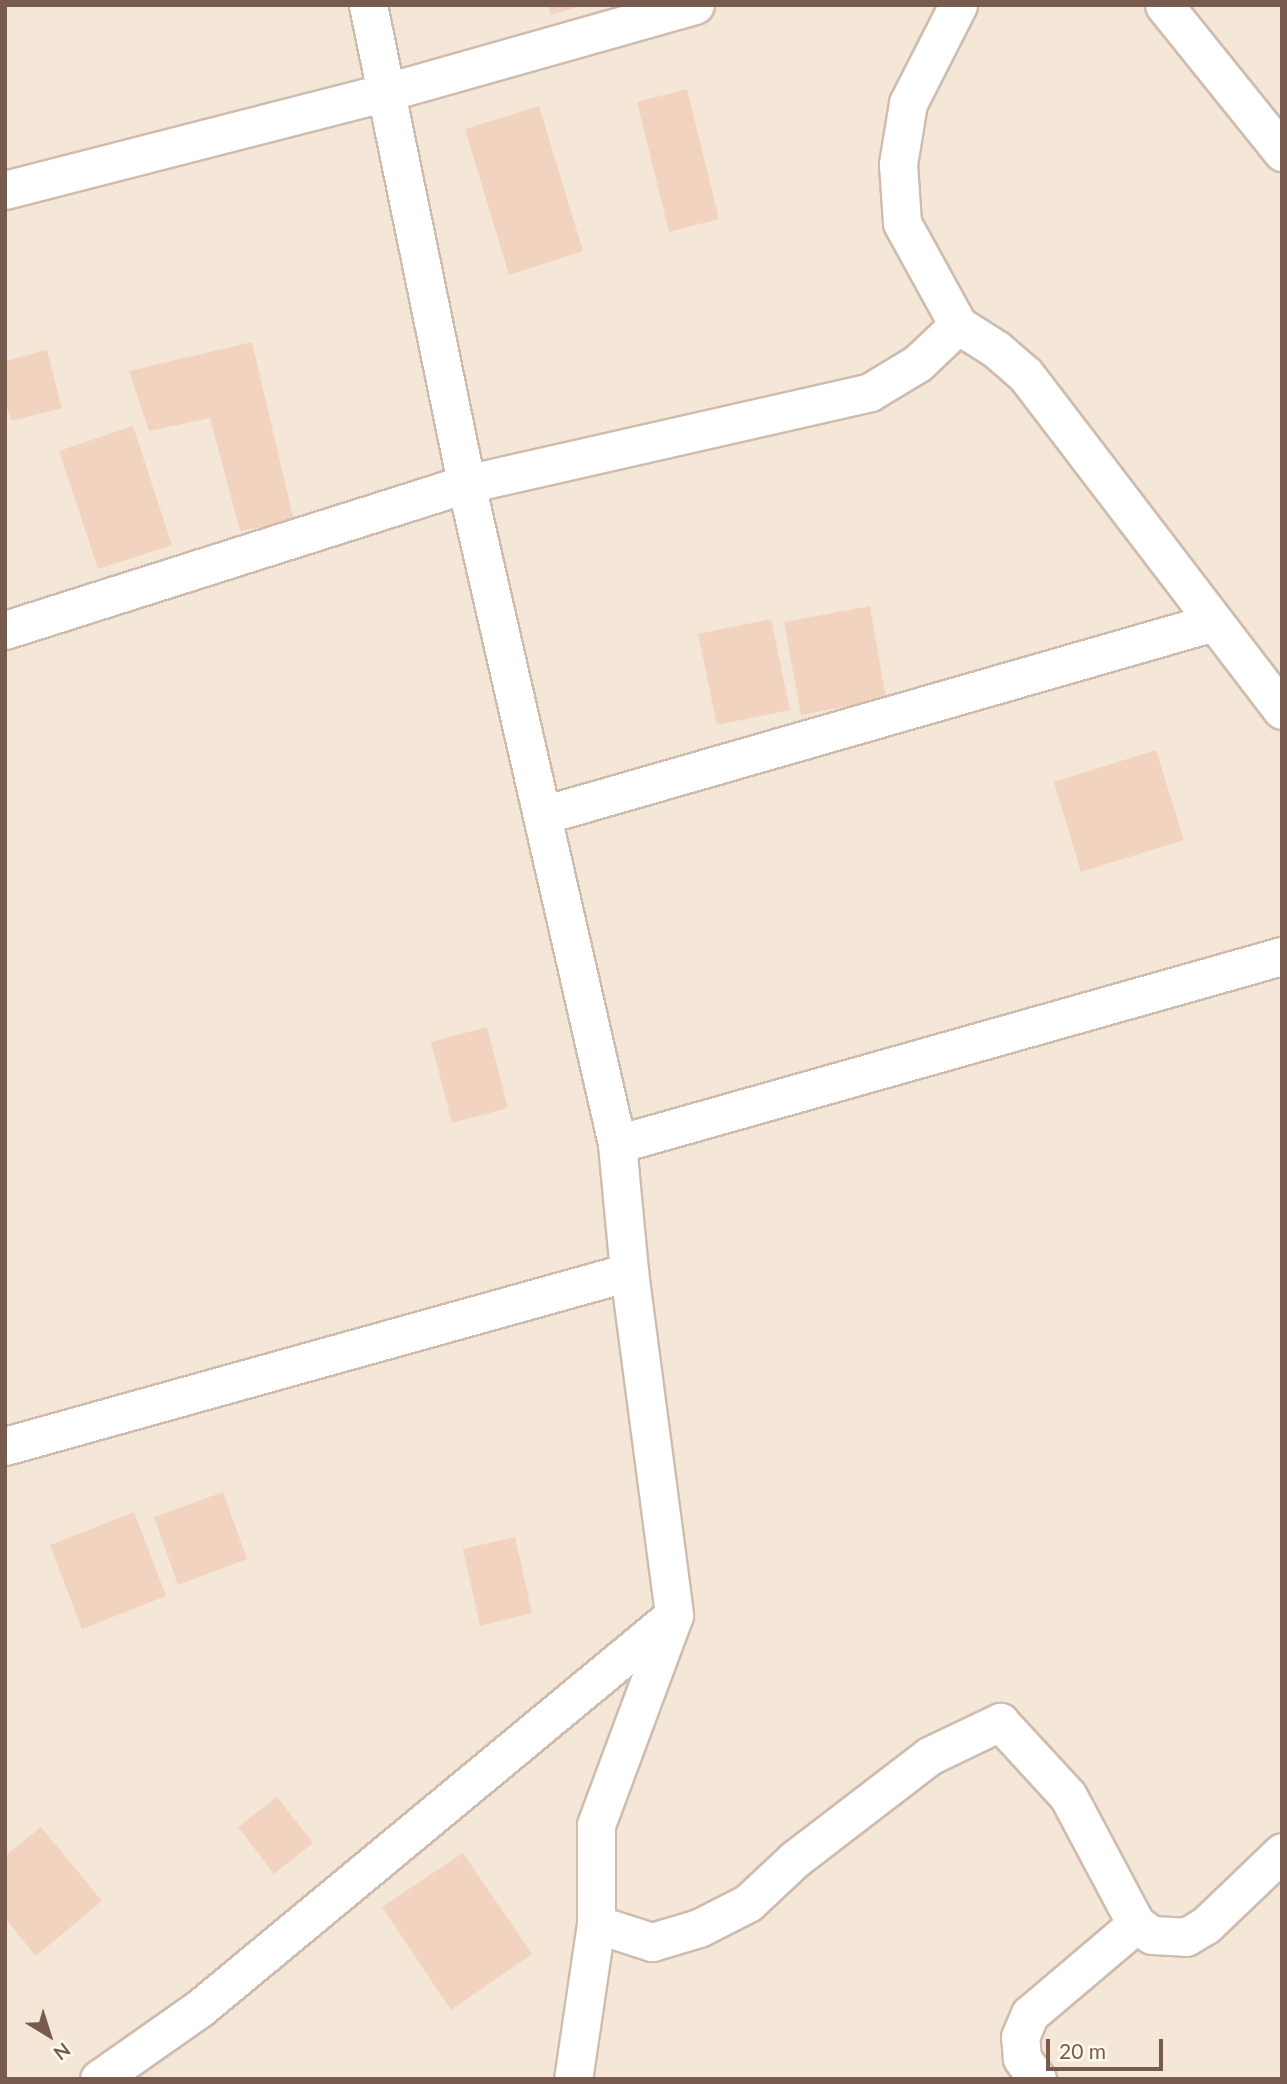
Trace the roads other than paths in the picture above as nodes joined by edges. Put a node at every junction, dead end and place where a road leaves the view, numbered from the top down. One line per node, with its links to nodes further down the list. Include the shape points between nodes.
1 (368, 5): 5 (street)
2 (695, 5): 5 (street)
3 (958, 5): 8 (street, via 908,103 898,164 902,223)
4 (1164, 5): 6 (street)
5 (387, 92): 7 (street); 9 (street)
6 (1282, 152)
7 (5, 190)
8 (958, 325): 9 (street, via 918,363 870,392); 10 (street, via 1025,374)
9 (466, 484): 11 (street); 13 (street)
10 (1214, 622): 12 (street); 13 (street)
11 (5, 630)
12 (1282, 710)
13 (543, 815): 15 (street)
14 (1282, 956): 15 (street)
15 (617, 1144): 16 (street)
16 (629, 1272): 17 (street); 18 (street)
17 (5, 1446)
18 (674, 1615): 20 (street, via 596,1825); 22 (street, via 200,2008)
19 (1282, 1852): 21 (street, via 1206,1925 1186,1937 1152,1935)
20 (596, 1924): 21 (street, via 652,1942 699,1928 748,1903 795,1859 929,1756 1000,1722 1068,1796); 23 (street)
21 (1136, 1924): 24 (street, via 1030,2014 1020,2037 1022,2058)
22 (99, 2079)
23 (573, 2079)
24 (1037, 2079)

